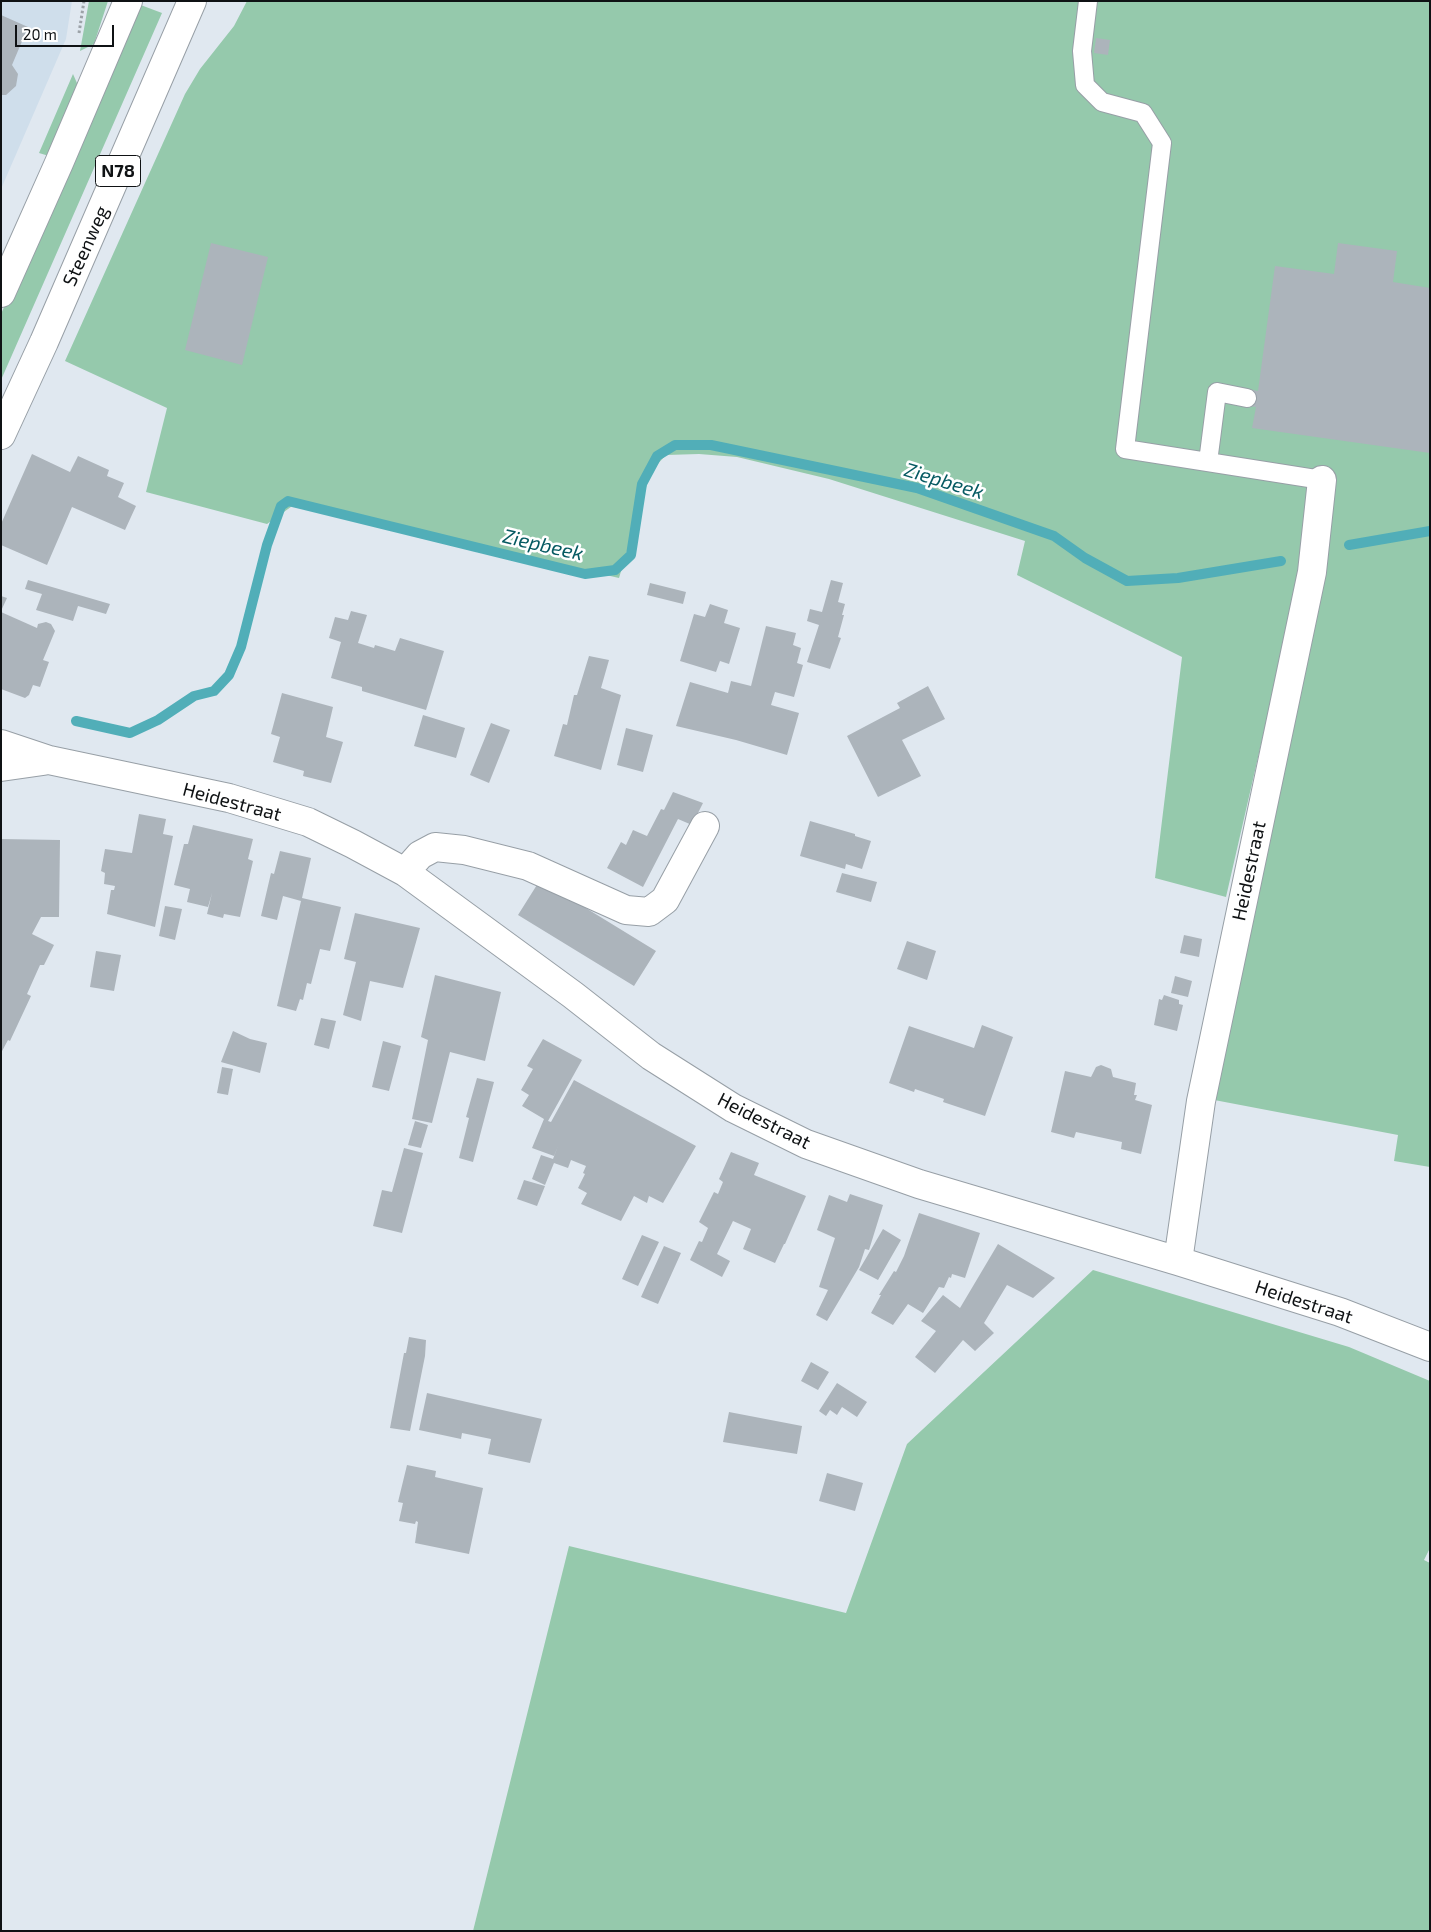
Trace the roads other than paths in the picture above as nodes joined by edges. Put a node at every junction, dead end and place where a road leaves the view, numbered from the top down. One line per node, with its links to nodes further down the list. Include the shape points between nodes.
1 (128, 1): 4 (street)
2 (1088, 1): 7 (lane, via 1082,51 1085,85 1102,102 1142,113 1162,143 1125,449)
3 (190, 4): 6 (street, Steenweg / N78)
4 (1, 293)
5 (1247, 398): 7 (lane, via 1217,392)
6 (1, 435)
7 (1208, 462): 8 (lane)
8 (1322, 480): 14 (street, Heidestraat, via 1312,572 1201,1101)
9 (1, 744): 10 (street, Heidestraat)
10 (49, 760): 11 (street, Heidestraat); 13 (street, Heidestraat, via 229,798 308,822)
11 (1, 767)
12 (705, 826): 13 (street, via 665,900 649,912 626,910 528,866 464,850 435,848 420,855)
13 (406, 872): 14 (street, Heidestraat, via 651,1056 733,1108 806,1144 919,1184)
14 (1178, 1262): 15 (street, Heidestraat, via 1340,1312)
15 (1430, 1347)

